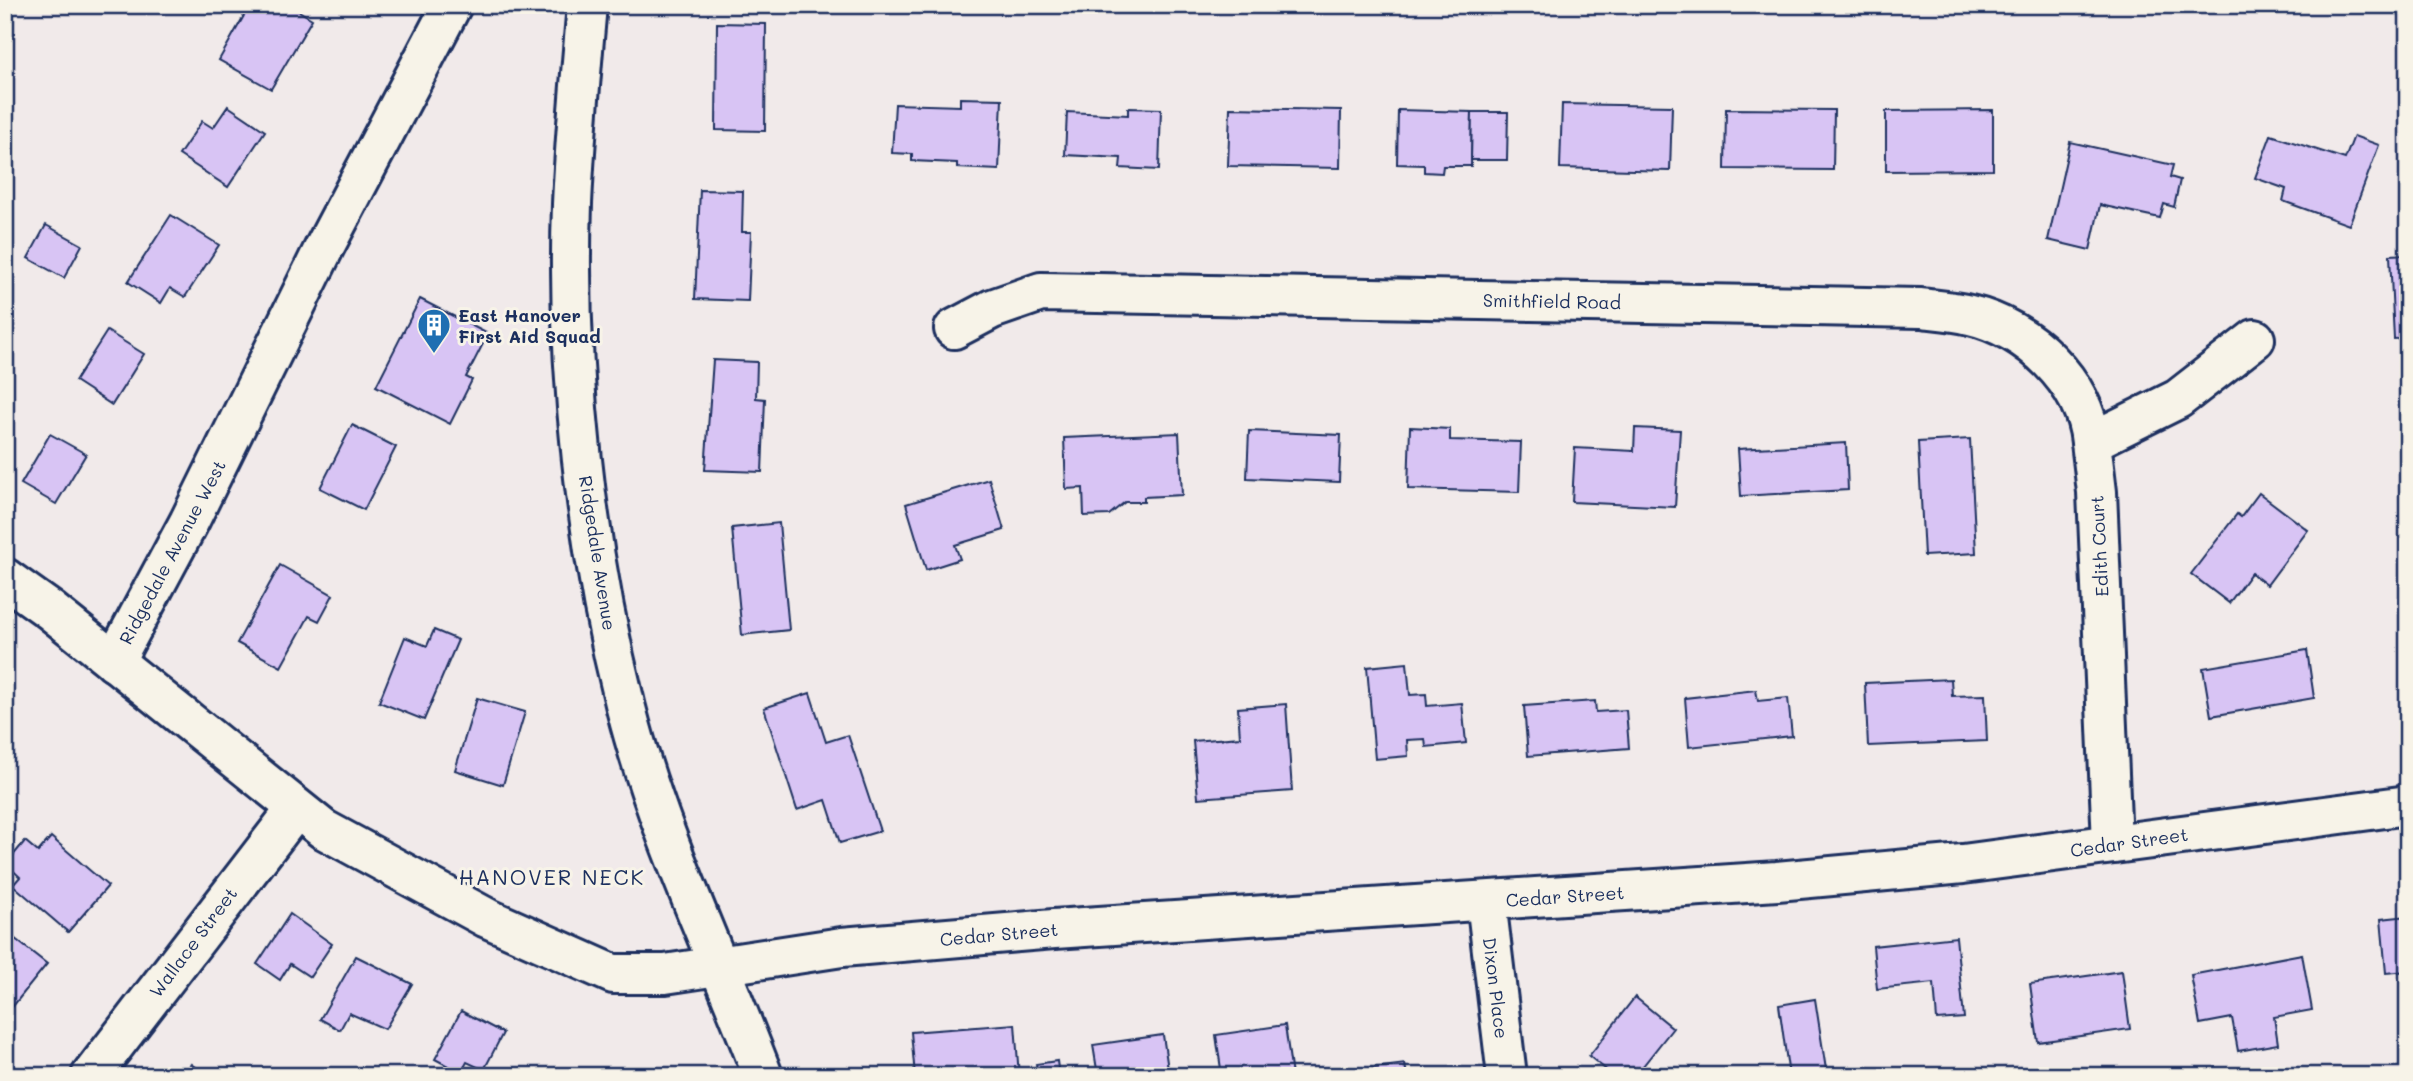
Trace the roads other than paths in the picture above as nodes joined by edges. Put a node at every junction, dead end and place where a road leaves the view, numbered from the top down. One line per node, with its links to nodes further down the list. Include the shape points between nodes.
1 (453, 5): 7 (street, Ridgedale Avenue West)
2 (587, 5): 12 (street, Ridgedale Avenue, via 572,205 573,328 582,451 602,598 627,710 659,812)
3 (954, 329): 5 (street, Smithfield Road, via 992,309 1041,292 1921,308 1972,315 2029,343 2048,359 2078,398 2089,420)
4 (2255, 339): 5 (street, via 2178,399)
5 (2091, 442): 10 (street, Edith Court)
6 (5, 578): 7 (street)
7 (114, 662): 9 (street, Ridgedale Avenue West)
8 (2408, 804): 10 (street, Cedar Street)
9 (296, 808): 12 (street, Ridgedale Avenue West, via 323,829 487,918 613,974 665,974); 13 (street, Wallace Street)
10 (2112, 844): 11 (street, Cedar Street, via 1936,867)
11 (1486, 901): 12 (street, Cedar Street, via 1054,929 842,947); 15 (street, Dixon Place)
12 (720, 965): 14 (street, Ridgedale Avenue)
13 (91, 1076)
14 (763, 1076)
15 (1507, 1076)

